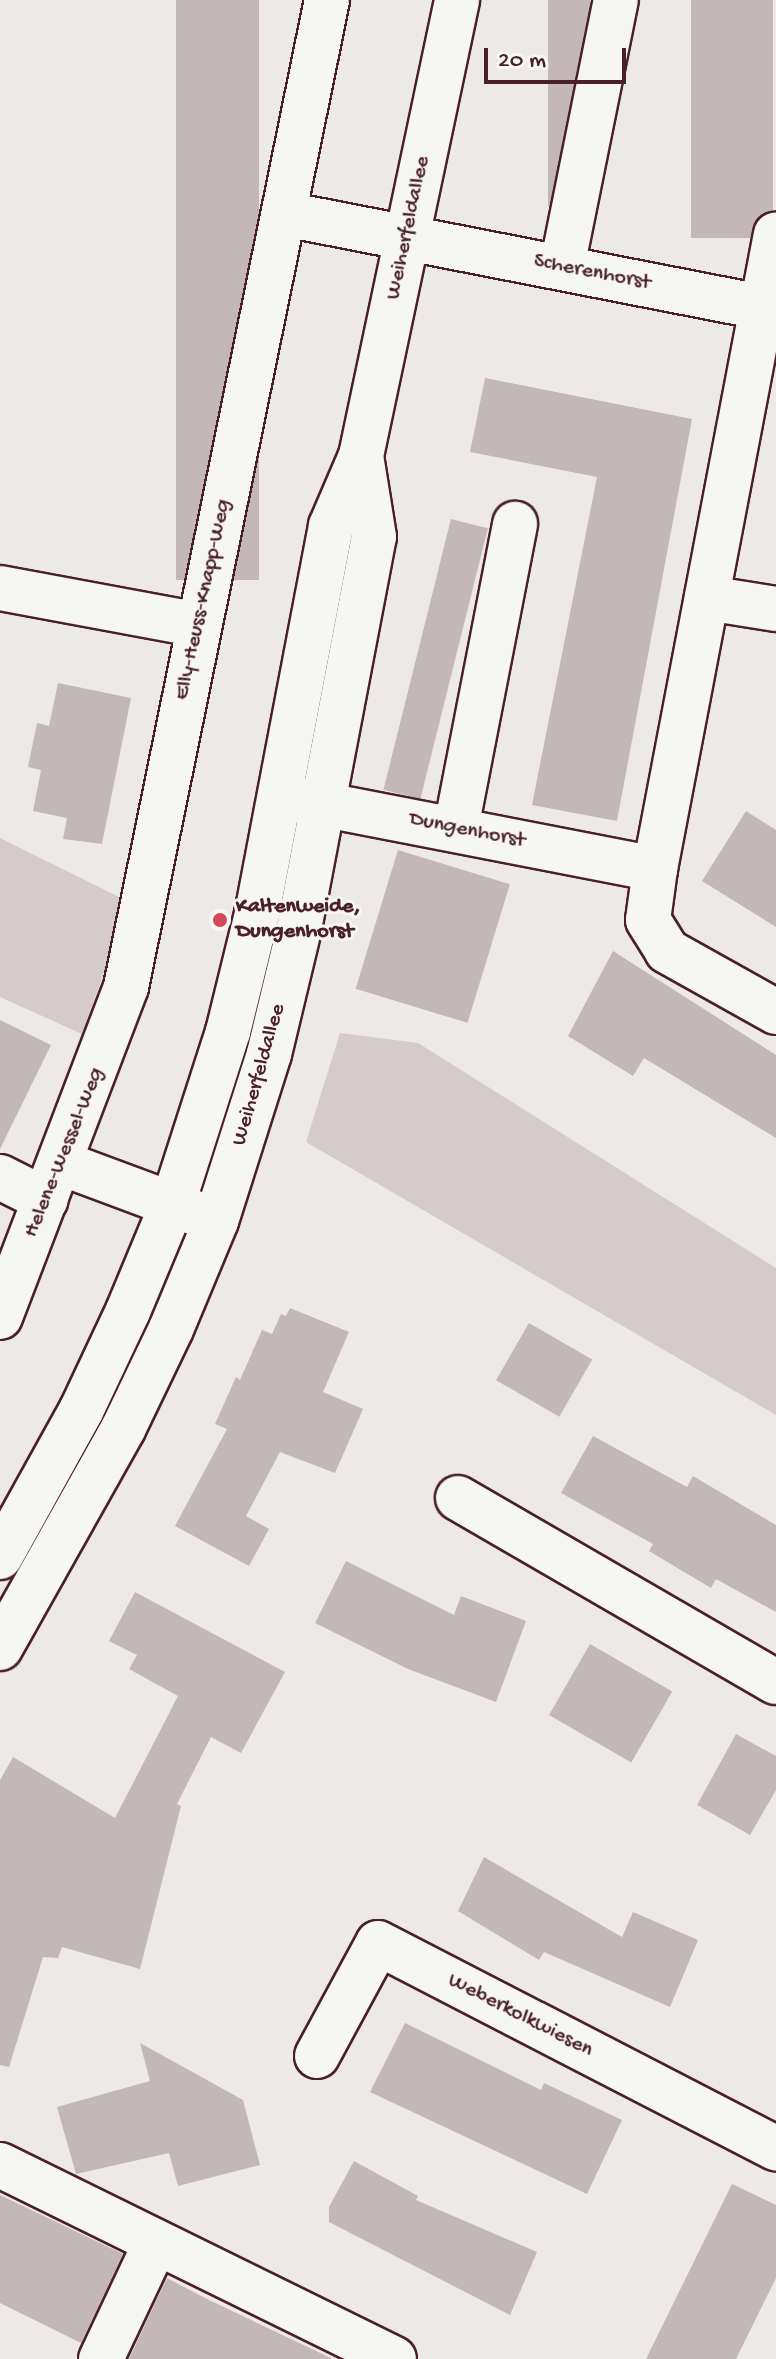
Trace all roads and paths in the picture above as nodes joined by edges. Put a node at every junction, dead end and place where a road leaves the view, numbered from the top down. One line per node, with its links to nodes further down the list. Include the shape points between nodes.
1 (327, 0): 4 (street, Elly-Heuss-Knapp-Weg)
2 (457, 0): 6 (street, Weiherfeldallee)
3 (616, 0): 7 (street)
4 (285, 214): 6 (street); 14 (street, Elly-Heuss-Knapp-Weg)
5 (776, 234): 8 (street)
6 (407, 238): 7 (street, Scherenhorst); 9 (street, Weiherfeldallee)
7 (562, 267): 8 (street, Scherenhorst)
8 (769, 308): 12 (street)
9 (361, 456): 15 (street, Weiherfeldallee, via 331,526); 16 (street, Weiherfeldallee, via 374,537)
10 (515, 524): 17 (street)
11 (0, 588): 14 (street)
12 (707, 598): 13 (street); 18 (street)
13 (776, 609)
14 (199, 625): 19 (street, Elly-Heuss-Knapp-Weg)
15 (279, 796): 16 (street, Dungenhorst); 23 (street, Weiherfeldallee, via 228,1032)
16 (322, 801): 17 (street, Dungenhorst); 24 (street, Weiherfeldallee, via 269,1054)
17 (456, 828): 18 (street, Dungenhorst)
18 (655, 869): 20 (street, via 648,920 667,951)
19 (126, 987): 22 (street, Helene-Wessel-Weg)
20 (776, 1012)
21 (0, 1177): 22 (street)
22 (54, 1182): 23 (street); 25 (street, Helene-Wessel-Weg)
23 (173, 1203): 24 (street); 27 (street, Weiherfeldallee, via 81,1411)
24 (216, 1221): 28 (street, Weiherfeldallee, via 123,1429)
25 (0, 1317)
26 (458, 1498): 29 (street)
27 (0, 1557)
28 (0, 1648)
29 (776, 1682)
30 (317, 2056): 31 (street, Weberkolkwiesen, via 378,1943)
31 (776, 2148)
32 (0, 2165): 33 (street)
33 (156, 2242): 34 (street); 35 (street)
34 (101, 2359)
35 (394, 2359)

